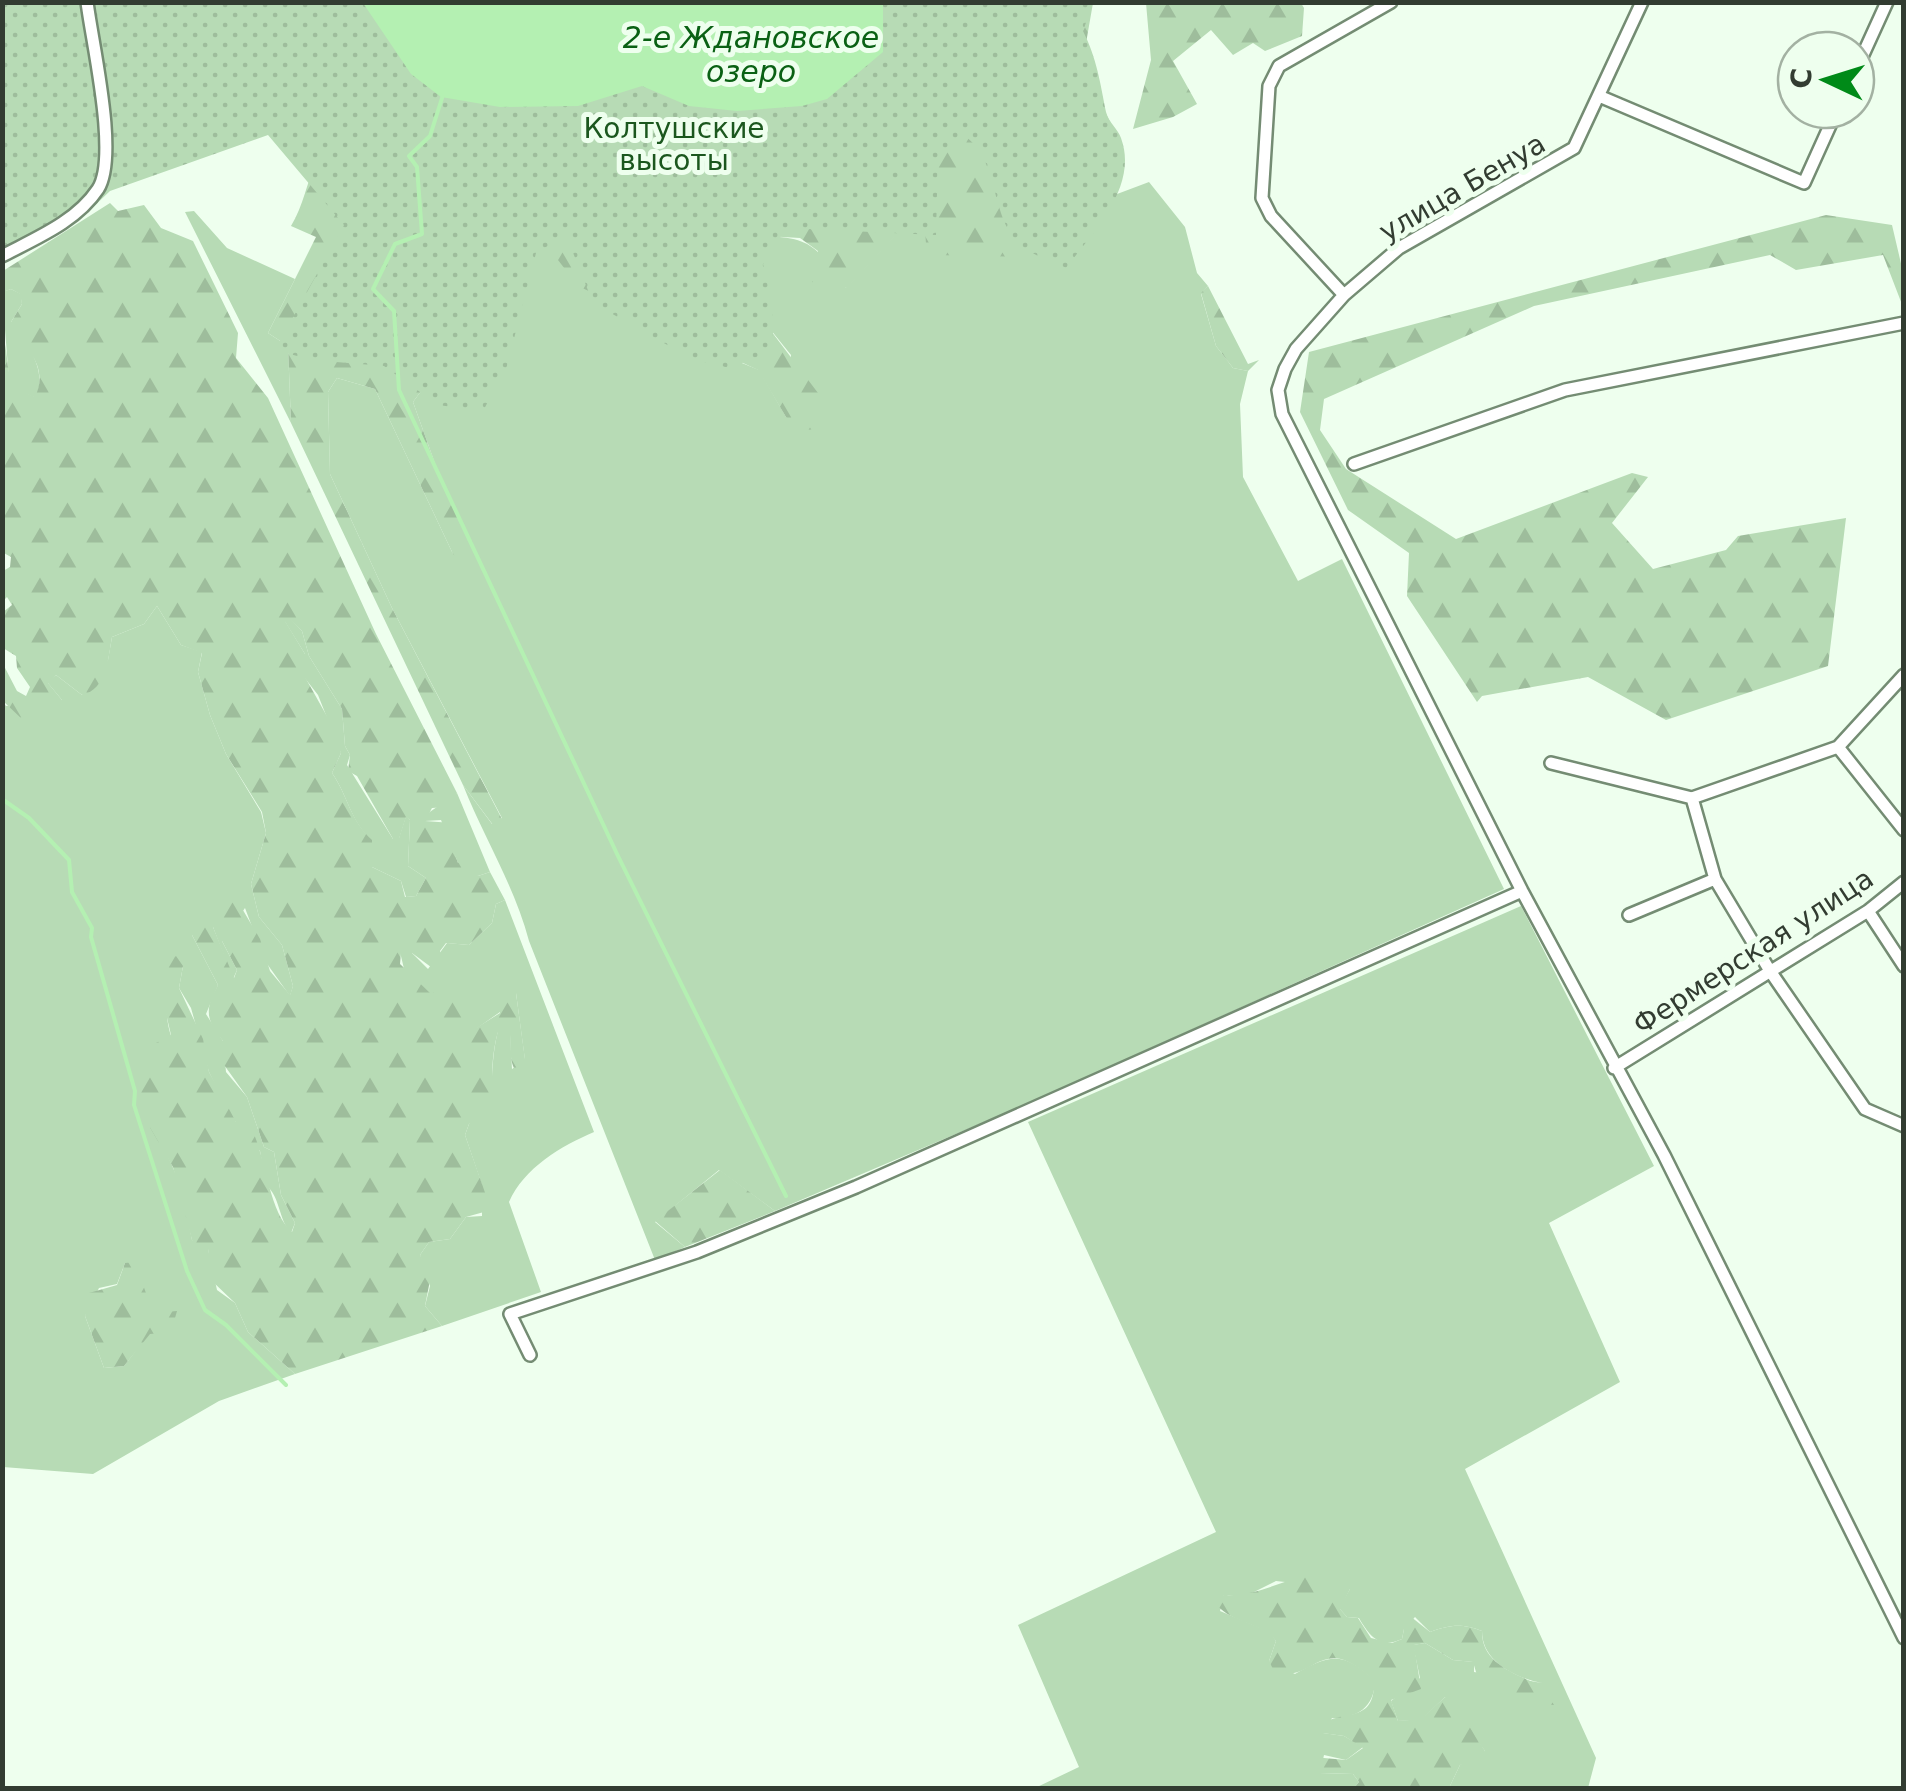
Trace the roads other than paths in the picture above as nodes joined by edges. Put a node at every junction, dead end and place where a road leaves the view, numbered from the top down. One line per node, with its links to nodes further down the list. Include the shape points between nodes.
1 (87, 2): 8 (street, via 105,171 66,222)
2 (1391, 2): 9 (street, via 1280,66 1269,86 1262,198)
3 (1642, 2): 6 (street, улица Бенуа)
4 (1887, 2): 5 (street)
5 (1874, 30)
6 (1599, 96): 7 (street, via 1804,183); 9 (street, улица Бенуа, via 1574,148 1561,159 1399,248)
7 (1829, 130)
8 (2, 256)
9 (1344, 295): 19 (street, улица Бенуа, via 1285,369 1278,390 1282,414)
10 (1904, 323): 11 (street, via 1566,390)
11 (1354, 464)
12 (1904, 675): 13 (street)
13 (1838, 747): 15 (street); 16 (street)
14 (1550, 762): 15 (street)
15 (1692, 798): 17 (street)
16 (1904, 830)
17 (1715, 879): 21 (street); 23 (street)
18 (1904, 882): 20 (street, Фермерская улица)
19 (1522, 892): 24 (street, улица Бенуа); 26 (street, via 856,1187 697,1252 510,1314)
20 (1868, 911): 22 (street); 23 (street, Фермерская улица)
21 (1629, 915)
22 (1904, 966)
23 (1770, 971): 24 (street, Фермерская улица); 25 (street, via 1865,1109)
24 (1614, 1068): 27 (street, улица Бенуа, via 1664,1155)
25 (1904, 1126)
26 (530, 1355)
27 (1904, 1638)

